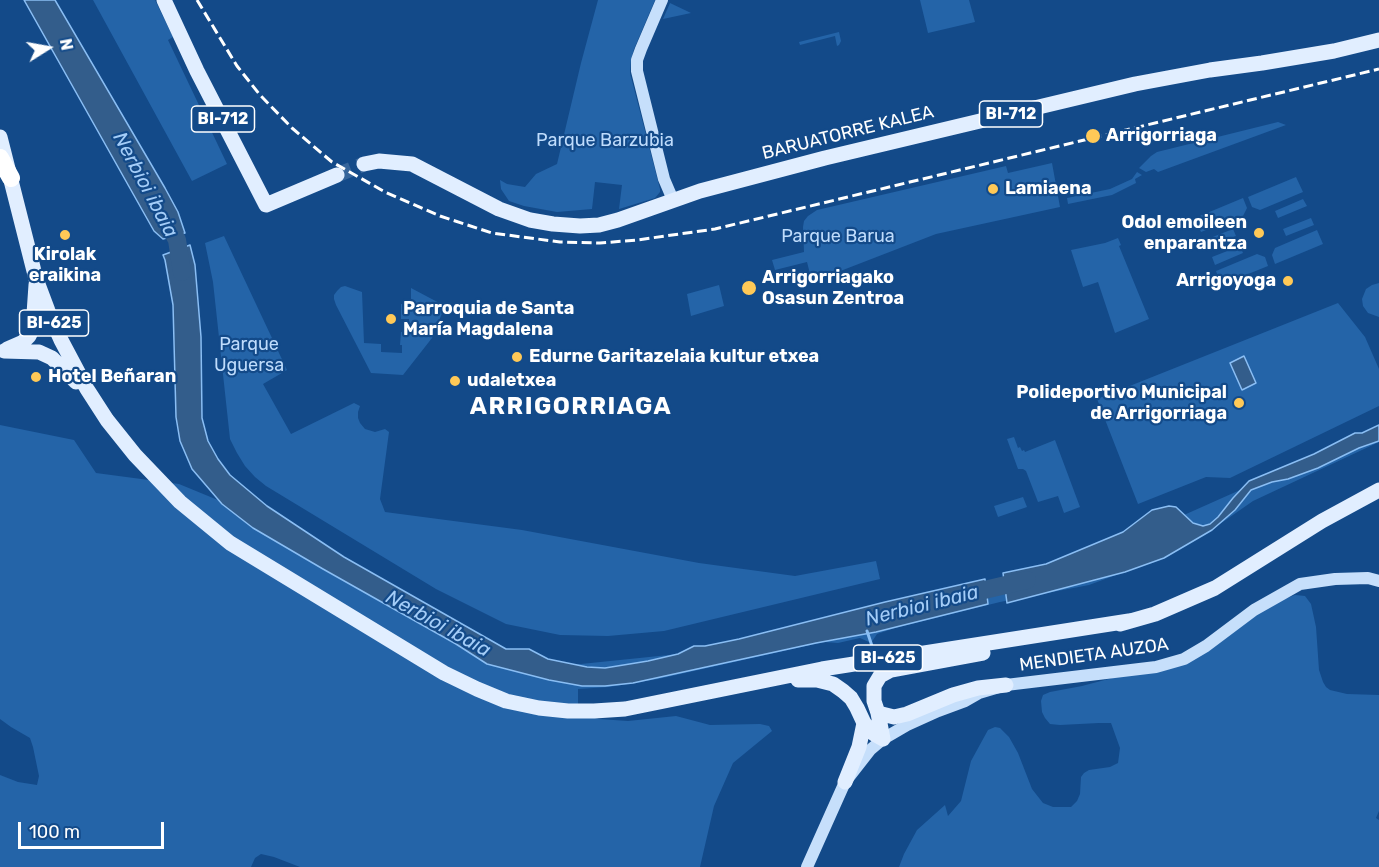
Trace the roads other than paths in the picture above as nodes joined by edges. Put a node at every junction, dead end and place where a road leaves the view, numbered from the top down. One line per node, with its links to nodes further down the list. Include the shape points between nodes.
1 (164, 0): 8 (main road, BI-712)
2 (662, 0): 11 (street, via 637,60 637,71)
3 (1379, 39): 11 (main road, BARUATORRE KALEA / BI-712, via 1135,84 825,158)
4 (0, 137): 9 (main road, BI-625)
5 (0, 158): 9 (highway)
6 (364, 165): 11 (main road, BARUATORRE KALEA / BI-712, via 379,161 412,164 512,214 553,224 599,225)
7 (337, 175): 10 (main road, BI-712)
8 (253, 177): 10 (main road); 10 (main road, BI-712, via 266,205)
9 (11, 178): 12 (main road, BI-625)
10 (290, 195)
11 (672, 200)
12 (36, 279): 13 (main road, BI-625, via 61,340); 13 (main road, via 33,328 22,342 4,351 39,352 52,358)
13 (95, 402): 18 (main road, BI-625, via 154,477 230,543 444,673 477,689 539,708 577,711 626,709)
14 (1379, 490): 16 (main road, BI-625, via 1215,588)
15 (1379, 581): 17 (street, MENDIETA AUZOA, via 1335,579 1300,584 1254,610 1184,659)
16 (1129, 621): 18 (main road, BI-625, via 833,667); 19 (main road, via 1044,642 891,670 880,676 874,686)
17 (1006, 685): 19 (main road, via 962,692 908,714 894,717); 21 (street, MENDIETA AUZOA, via 938,711)
18 (715, 692): 20 (main road, via 817,680 833,684 851,698)
19 (878, 713): 21 (main road)
20 (864, 723): 21 (main road); 22 (main road)
21 (883, 739): 22 (street, MENDIETA AUZOA)
22 (845, 782): 23 (street, MENDIETA AUZOA)
23 (807, 867)

